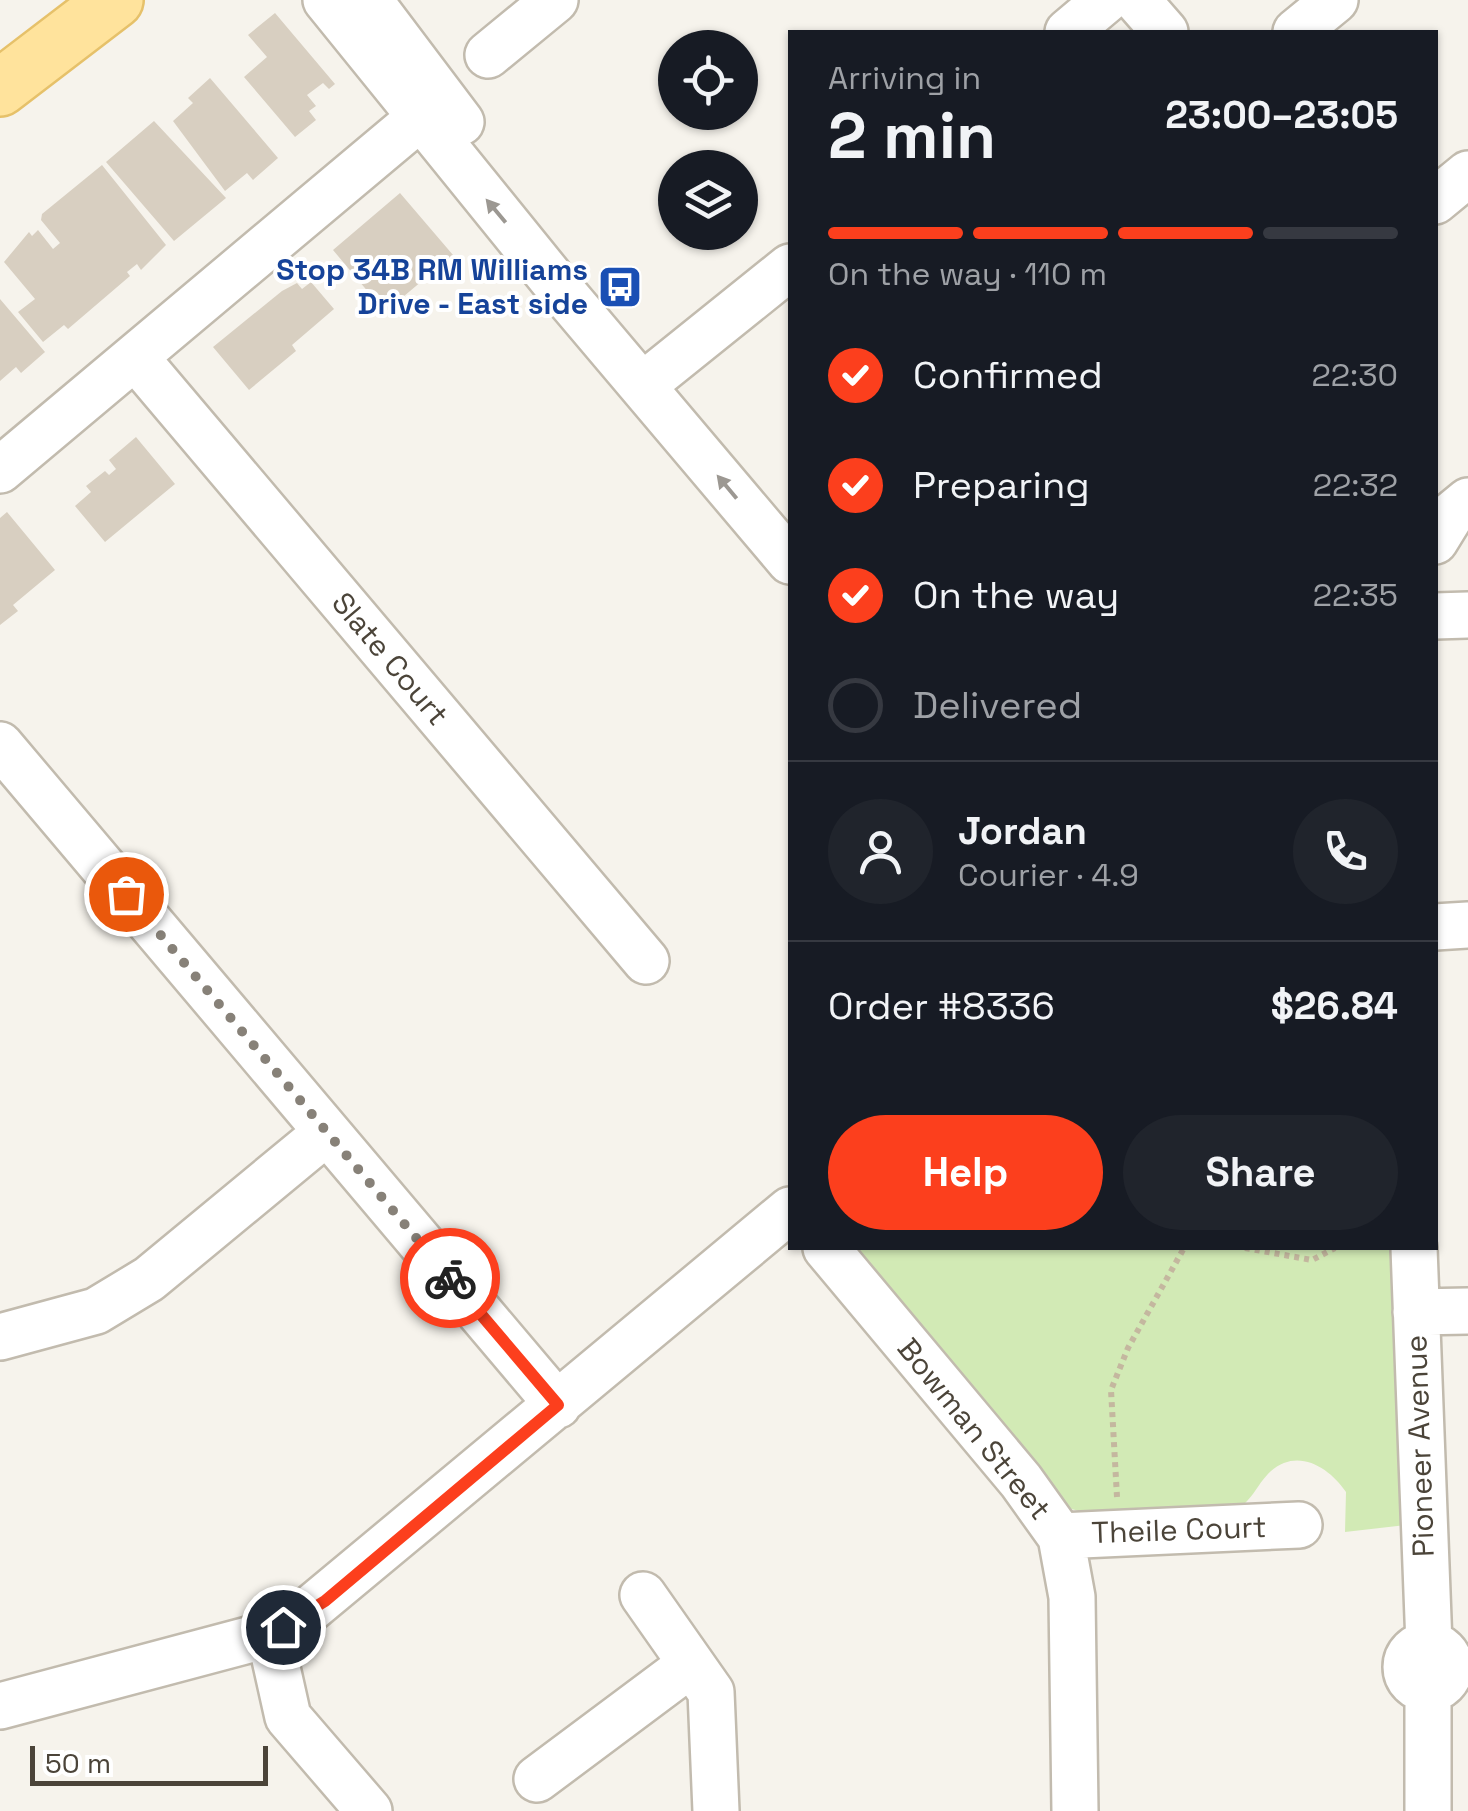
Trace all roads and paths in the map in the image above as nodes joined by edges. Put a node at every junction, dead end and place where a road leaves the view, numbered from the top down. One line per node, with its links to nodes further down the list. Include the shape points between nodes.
1 (82, 0): 12 (main road)
2 (115, 0): 14 (main road)
3 (326, 0): 15 (street)
4 (369, 0): 15 (street)
5 (1106, 0): 9 (street)
6 (1137, 0): 10 (street)
7 (1335, 0): 11 (street)
8 (545, 3): 13 (street)
9 (1070, 30)
10 (1163, 30)
11 (1298, 30)
12 (0, 47)
13 (488, 55)
14 (0, 88)
15 (431, 108): 19 (street); 20 (street)
16 (1468, 174): 17 (street)
17 (1438, 198)
18 (788, 269): 20 (street)
19 (135, 357): 21 (street); 31 (street, Slate Court)
20 (655, 378): 23 (street); 25 (street, one-way to 20)
21 (0, 470)
22 (1468, 501): 24 (street)
23 (788, 512)
24 (1438, 536)
25 (788, 559)
26 (1468, 615): 27 (street)
27 (1438, 616)
28 (0, 745): 32 (street)
29 (1468, 925): 30 (street)
30 (1438, 927)
31 (646, 961)
32 (327, 1132): 41 (street, via 149,1279 96,1312); 42 (street)
33 (788, 1212): 42 (street)
34 (828, 1250): 45 (street, Bowman Street)
35 (1183, 1250): 44 (path, via 1111,1390)
36 (1256, 1250): 37 (path, via 1312,1260)
37 (1331, 1250)
38 (1414, 1250): 40 (street, Pioneer Avenue)
39 (1468, 1311): 40 (street)
40 (1416, 1312): 49 (street, Pioneer Avenue)
41 (0, 1337)
42 (558, 1405): 47 (street, via 325,1601)
43 (1300, 1525): 44 (street, Theile Court)
44 (1118, 1533): 45 (street, Theile Court)
45 (1060, 1536): 54 (street, Bowman Street, via 1072,1597)
46 (642, 1595): 48 (street)
47 (269, 1632): 50 (street); 52 (street, via 288,1718)
48 (691, 1664): 51 (street); 53 (street, via 711,1692)
49 (1444, 1667): 55 (street, Pioneer Avenue)
50 (0, 1706)
51 (537, 1778)
52 (369, 1811)
53 (716, 1811)
54 (1076, 1811)
55 (1428, 1811)

